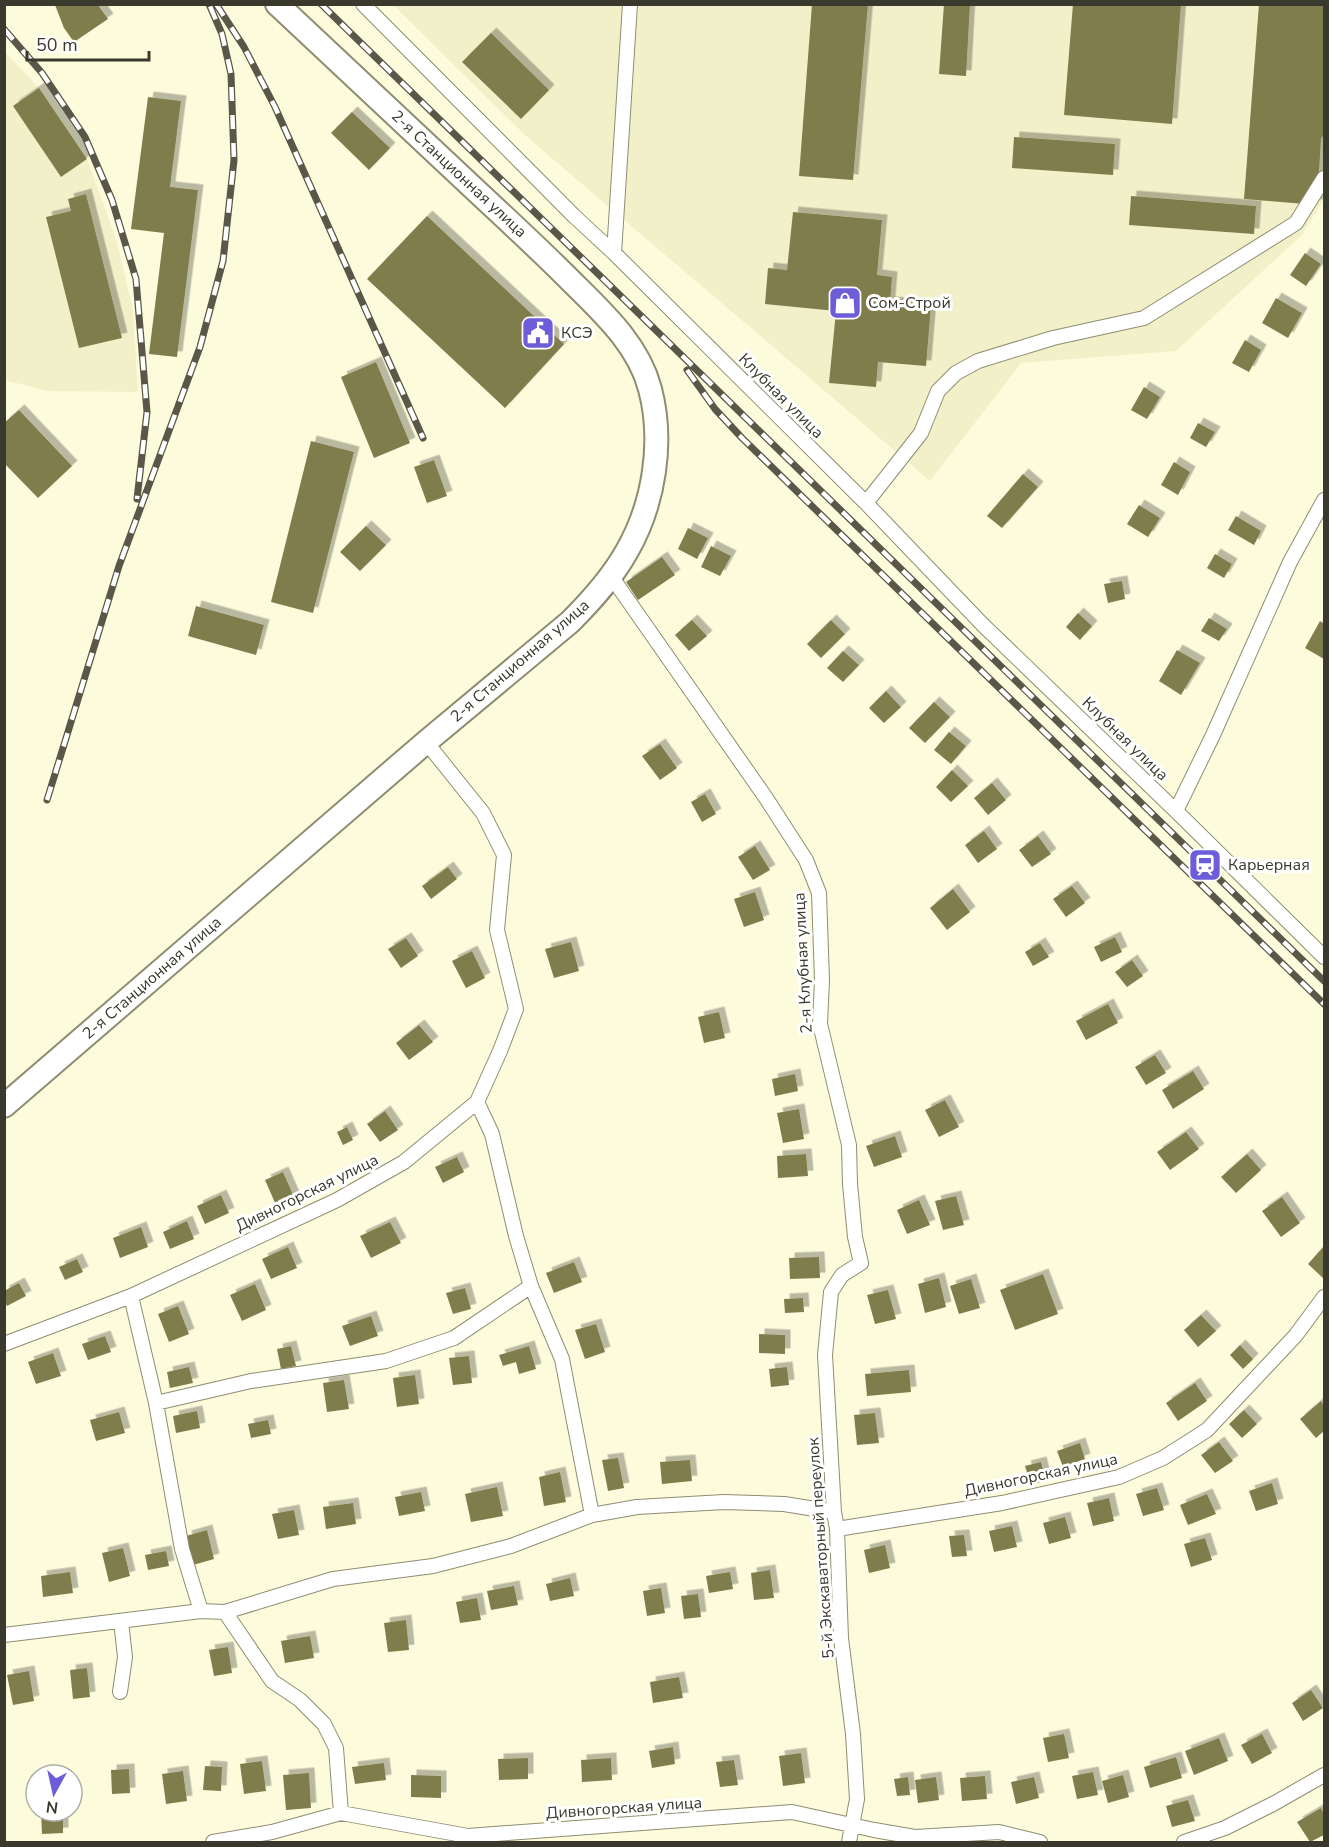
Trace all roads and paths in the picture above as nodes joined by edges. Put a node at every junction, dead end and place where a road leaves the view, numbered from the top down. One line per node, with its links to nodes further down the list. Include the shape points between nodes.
1 (277, 4): 8 (main road, 2-я Станционная улица, via 536,246 612,322 635,355 650,388 654,414 653,478 628,550)
2 (363, 4): 5 (street, Клубная улица)
3 (630, 4): 5 (street)
4 (1324, 178): 7 (street, via 1296,223 1144,318 1053,338 978,361 956,373 938,391 921,434)
5 (614, 253): 7 (street, Клубная улица)
6 (1324, 500): 10 (street, Клубная улица, via 1290,562)
7 (866, 503): 10 (street, Клубная улица, via 983,625)
8 (611, 576): 9 (main road, 2-я Станционная улица, via 570,621); 14 (street, 2-я Клубная улица, via 766,798 806,860 819,893 820,1024 849,1145 855,1237)
9 (426, 742): 12 (street, Дивногорская улица, via 483,813 504,855 497,930 516,1009); 13 (main road, 2-я Станционная улица)
10 (1176, 811): 11 (street, Клубная улица)
11 (1324, 957)
12 (477, 1102): 15 (street, via 492,1134); 16 (street, Дивногорская улица, via 404,1162 375,1179)
13 (4, 1106)
14 (861, 1263): 20 (street, 5-й Экскаваторный переулок, via 842,1275 831,1292 825,1355)
15 (531, 1286): 19 (street, via 454,1338 386,1361 251,1381); 21 (street, via 562,1359)
16 (131, 1296): 18 (street, Дивногорская улица); 19 (street)
17 (1324, 1297): 22 (street, Дивногорская улица, via 1296,1335 1207,1430 1163,1458 1119,1477 1002,1503)
18 (4, 1344)
19 (156, 1403): 23 (street, via 182,1549)
20 (834, 1512): 21 (street, via 784,1504 724,1502 637,1507); 22 (street, 5-й Экскаваторный переулок)
21 (592, 1515): 24 (street, via 500,1549 433,1566 333,1579)
22 (837, 1529): 30 (street, 5-й Экскаваторный переулок, via 841,1638 857,1799)
23 (201, 1611): 24 (street); 25 (street)
24 (225, 1612): 29 (street, via 272,1681 324,1724 336,1748)
25 (121, 1621): 26 (street); 27 (street, via 125,1657)
26 (4, 1635)
27 (120, 1692)
28 (1324, 1775): 34 (street, via 1225,1828)
29 (341, 1814): 30 (street, Дивногорская улица, via 468,1836 792,1812); 31 (street, Дивногорская улица)
30 (852, 1825): 32 (street, 5-й Экскаваторный переулок); 33 (street, Дивногорская улица, via 915,1836 999,1832)
31 (213, 1842)
32 (849, 1842)
33 (1040, 1842)
34 (1184, 1842)

